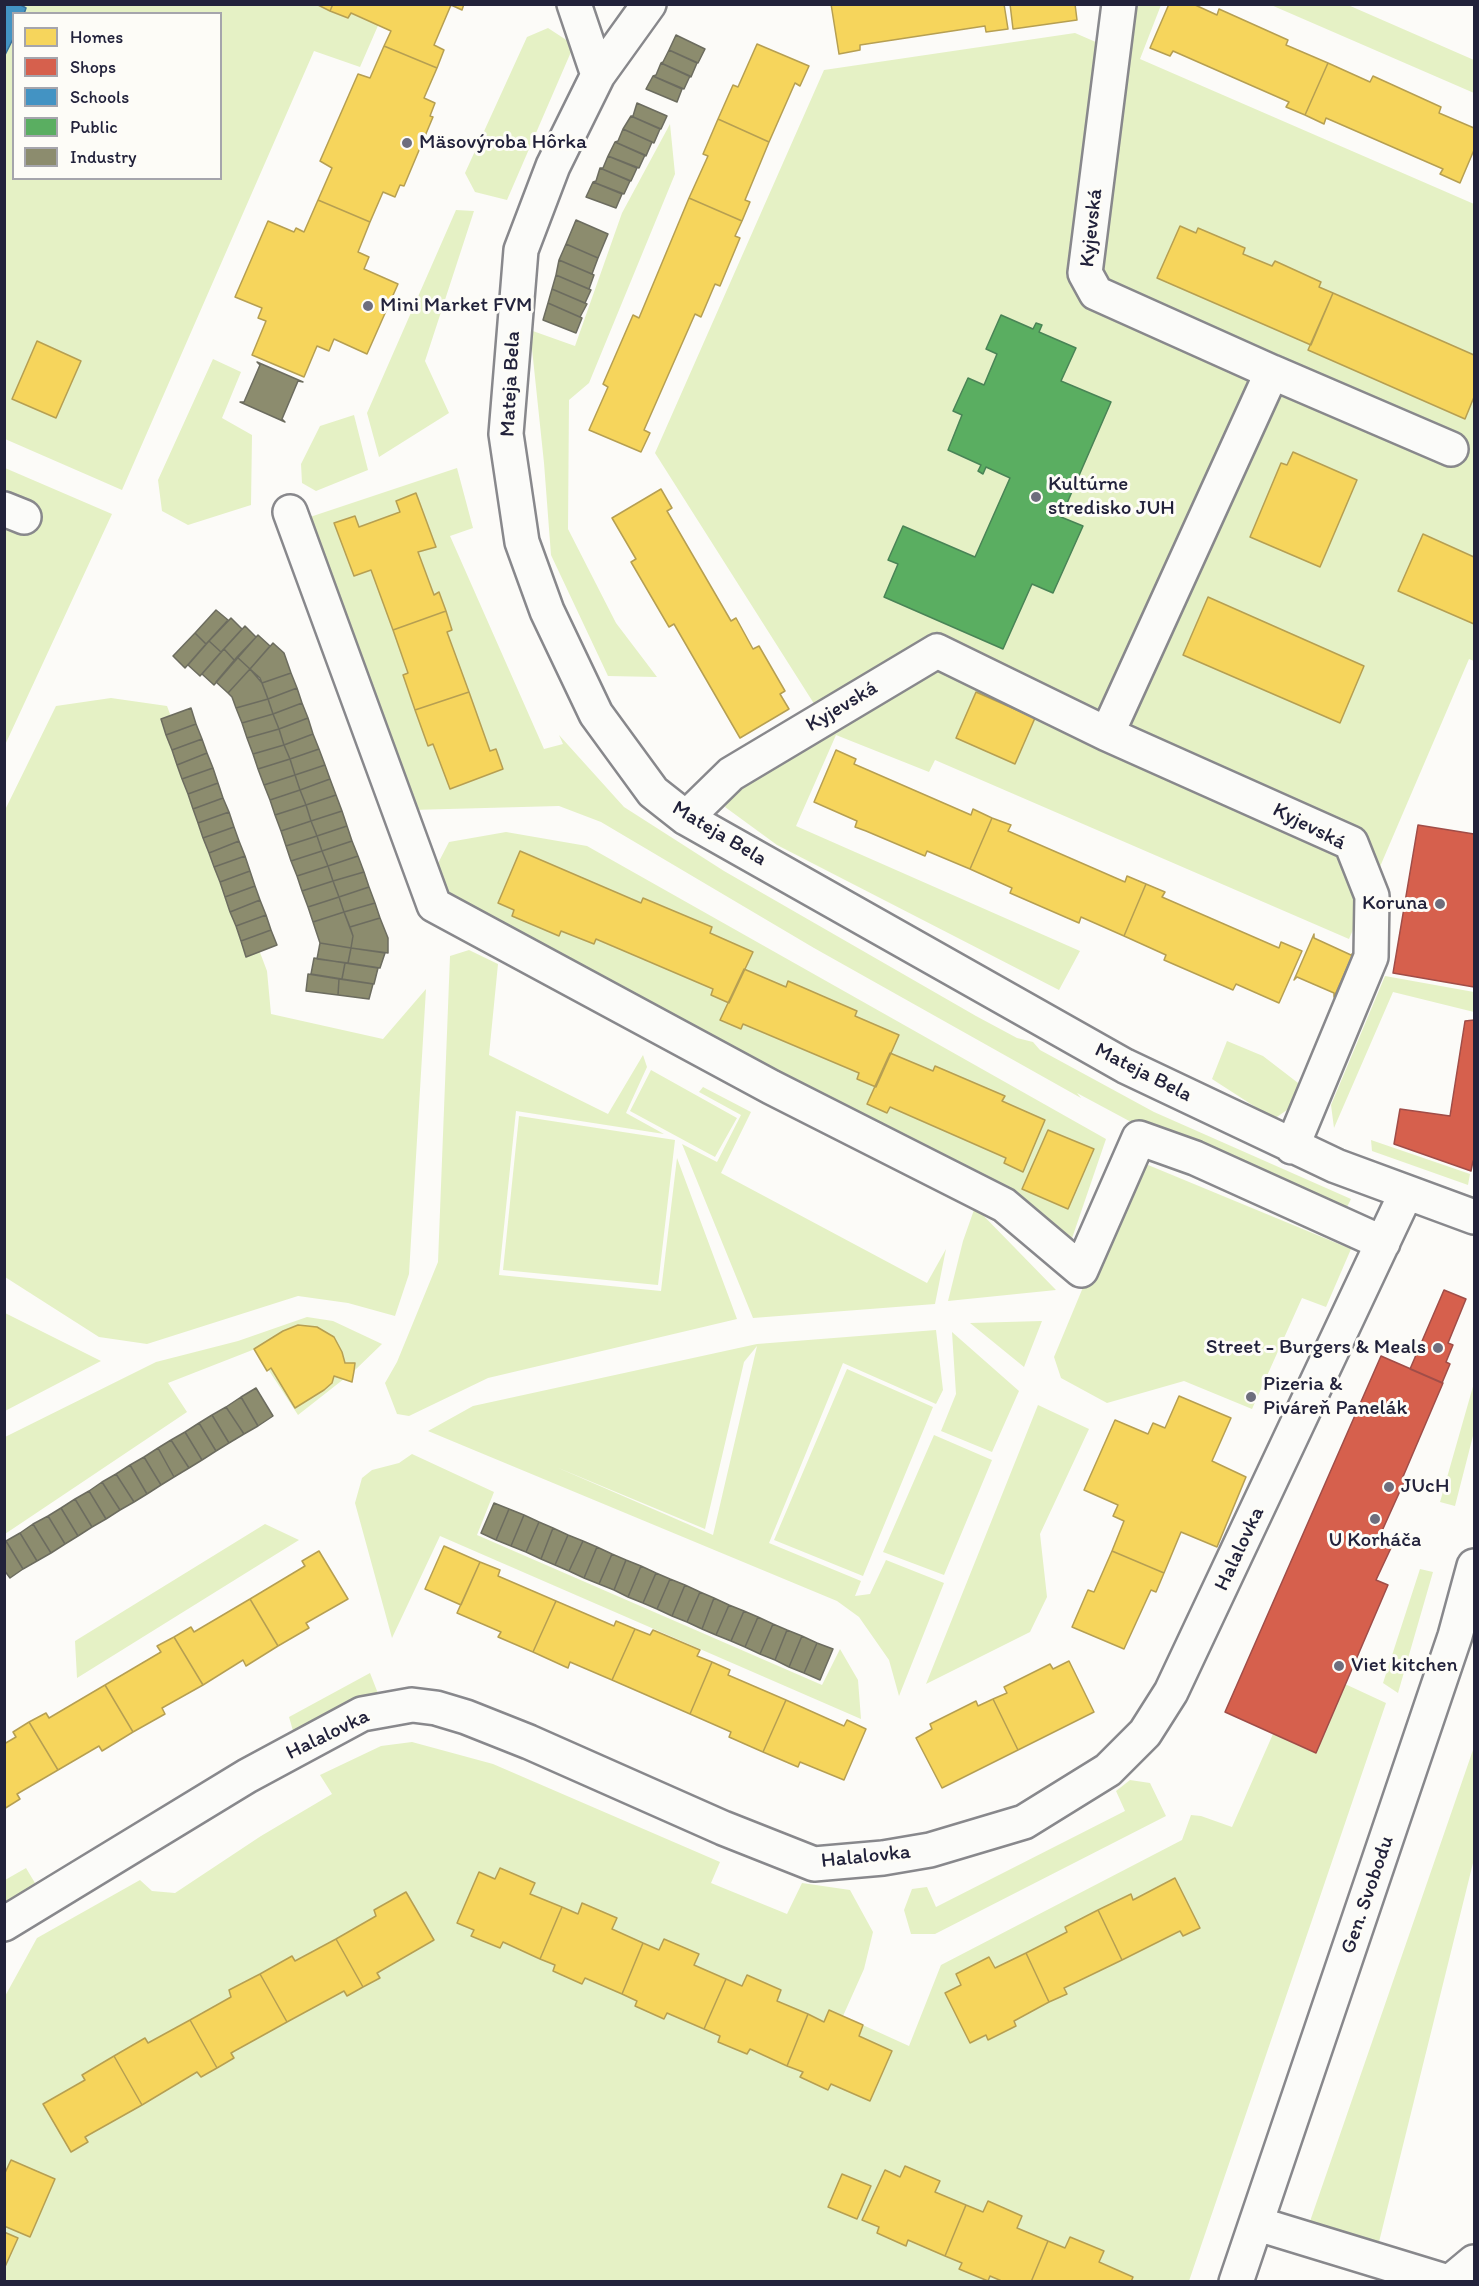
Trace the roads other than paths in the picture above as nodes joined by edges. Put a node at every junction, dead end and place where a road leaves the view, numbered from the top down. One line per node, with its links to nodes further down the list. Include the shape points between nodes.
1 (574, 4): 4 (street)
2 (649, 4): 4 (street, Mateja Bela)
3 (1119, 4): 5 (street, Kyjevská, via 1085,273 1096,293)
4 (598, 75): 9 (street, Mateja Bela, via 553,166 521,250 506,434 522,542 547,611 596,714 653,792)
5 (1272, 372): 6 (street, Kyjevská); 8 (street)
6 (1451, 449)
7 (290, 512): 13 (street, via 434,905 771,1087 1004,1205 1081,1270 1138,1138 1195,1158)
8 (1107, 734): 9 (street, Kyjevská, via 937,651 731,774); 10 (street, Kyjevská, via 1351,843 1372,896 1371,957)
9 (686, 818): 10 (street, Mateja Bela, via 1125,1066)
10 (1292, 1147): 11 (street, Mateja Bela)
11 (1406, 1192): 12 (street, Mateja Bela); 13 (street, Halalovka)
12 (1474, 1217)
13 (1383, 1243): 15 (street, Halalovka, via 1171,1692 1145,1733 1108,1770 1023,1822 930,1850 814,1864 466,1717 412,1705 362,1714 247,1776)
14 (1474, 1566): 16 (street, Gen. Svobodu, via 1451,1648)
15 (4, 1924)
16 (1257, 2224): 18 (street, Gen. Svobodu); 19 (street)
17 (1474, 2262): 19 (street)
18 (1236, 2282)
19 (1449, 2282)

